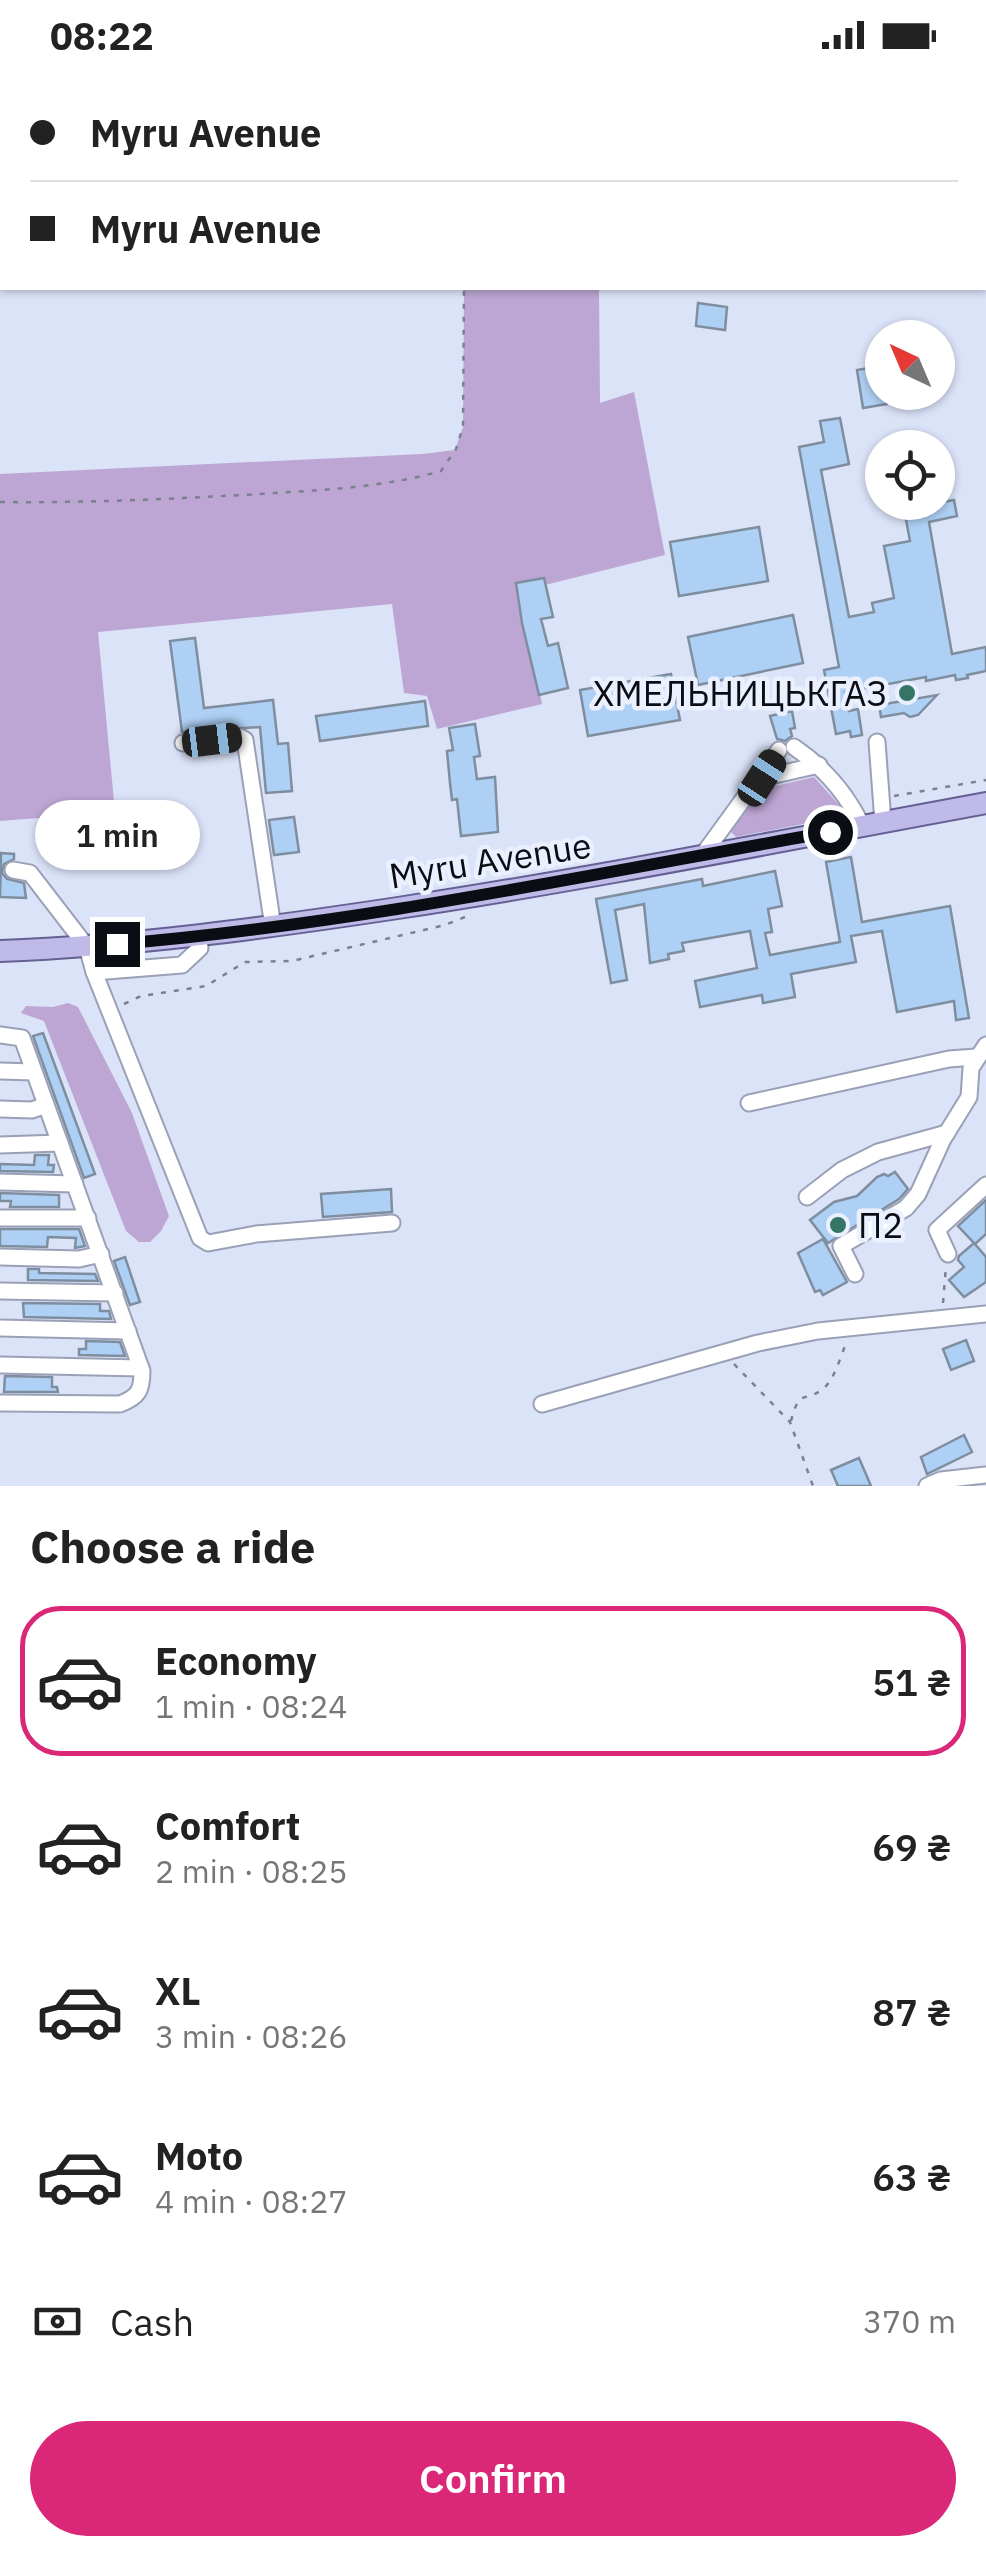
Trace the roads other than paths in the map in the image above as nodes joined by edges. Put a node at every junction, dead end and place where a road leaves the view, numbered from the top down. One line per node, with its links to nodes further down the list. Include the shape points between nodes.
1 (877, 742): 6 (street, via 880,798)
2 (184, 744): 9 (street, via 245,740)
3 (819, 765): 4 (street); 4 (street, via 787,748); 6 (street)
4 (762, 778): 7 (street)
5 (986, 803): 6 (main road, Myru Avenue)
6 (872, 824): 7 (main road, Myru Avenue)
7 (702, 856): 9 (main road, Myru Avenue)
8 (13, 870): 11 (street, via 30,873)
9 (273, 927): 10 (main road, Myru Avenue)
10 (199, 937): 11 (main road, Myru Avenue); 13 (street, via 200,948 182,966)
11 (87, 947): 12 (main road, Myru Avenue); 13 (street)
12 (0, 951)
13 (94, 972): 30 (street, via 200,1238 208,1243)
14 (0, 1034): 17 (street, via 22,1038)
15 (981, 1051): 18 (street); 21 (street, via 971,1068 969,1097)
16 (0, 1071): 17 (street)
17 (34, 1072): 19 (street)
18 (749, 1103)
19 (46, 1105): 20 (street); 22 (street)
20 (0, 1109)
21 (947, 1133): 27 (street, via 878,1152); 34 (street, via 906,1208 841,1246)
22 (60, 1143): 23 (street); 25 (street)
23 (0, 1145)
24 (0, 1182): 25 (street)
25 (75, 1184): 29 (street)
26 (986, 1184): 32 (street, via 936,1230)
27 (807, 1197)
28 (0, 1218): 29 (street)
29 (88, 1218): 31 (street)
30 (392, 1223)
31 (101, 1254): 33 (street); 36 (street)
32 (948, 1254)
33 (0, 1258)
34 (856, 1274)
35 (0, 1291): 36 (street)
36 (115, 1293): 39 (street)
37 (986, 1314): 43 (street, via 772,1340)
38 (0, 1328): 39 (street)
39 (128, 1331): 41 (street)
40 (0, 1364): 41 (street)
41 (140, 1368): 42 (street, via 140,1393 120,1404)
42 (0, 1403)
43 (542, 1404)
44 (986, 1476): 45 (street)
45 (927, 1486)

